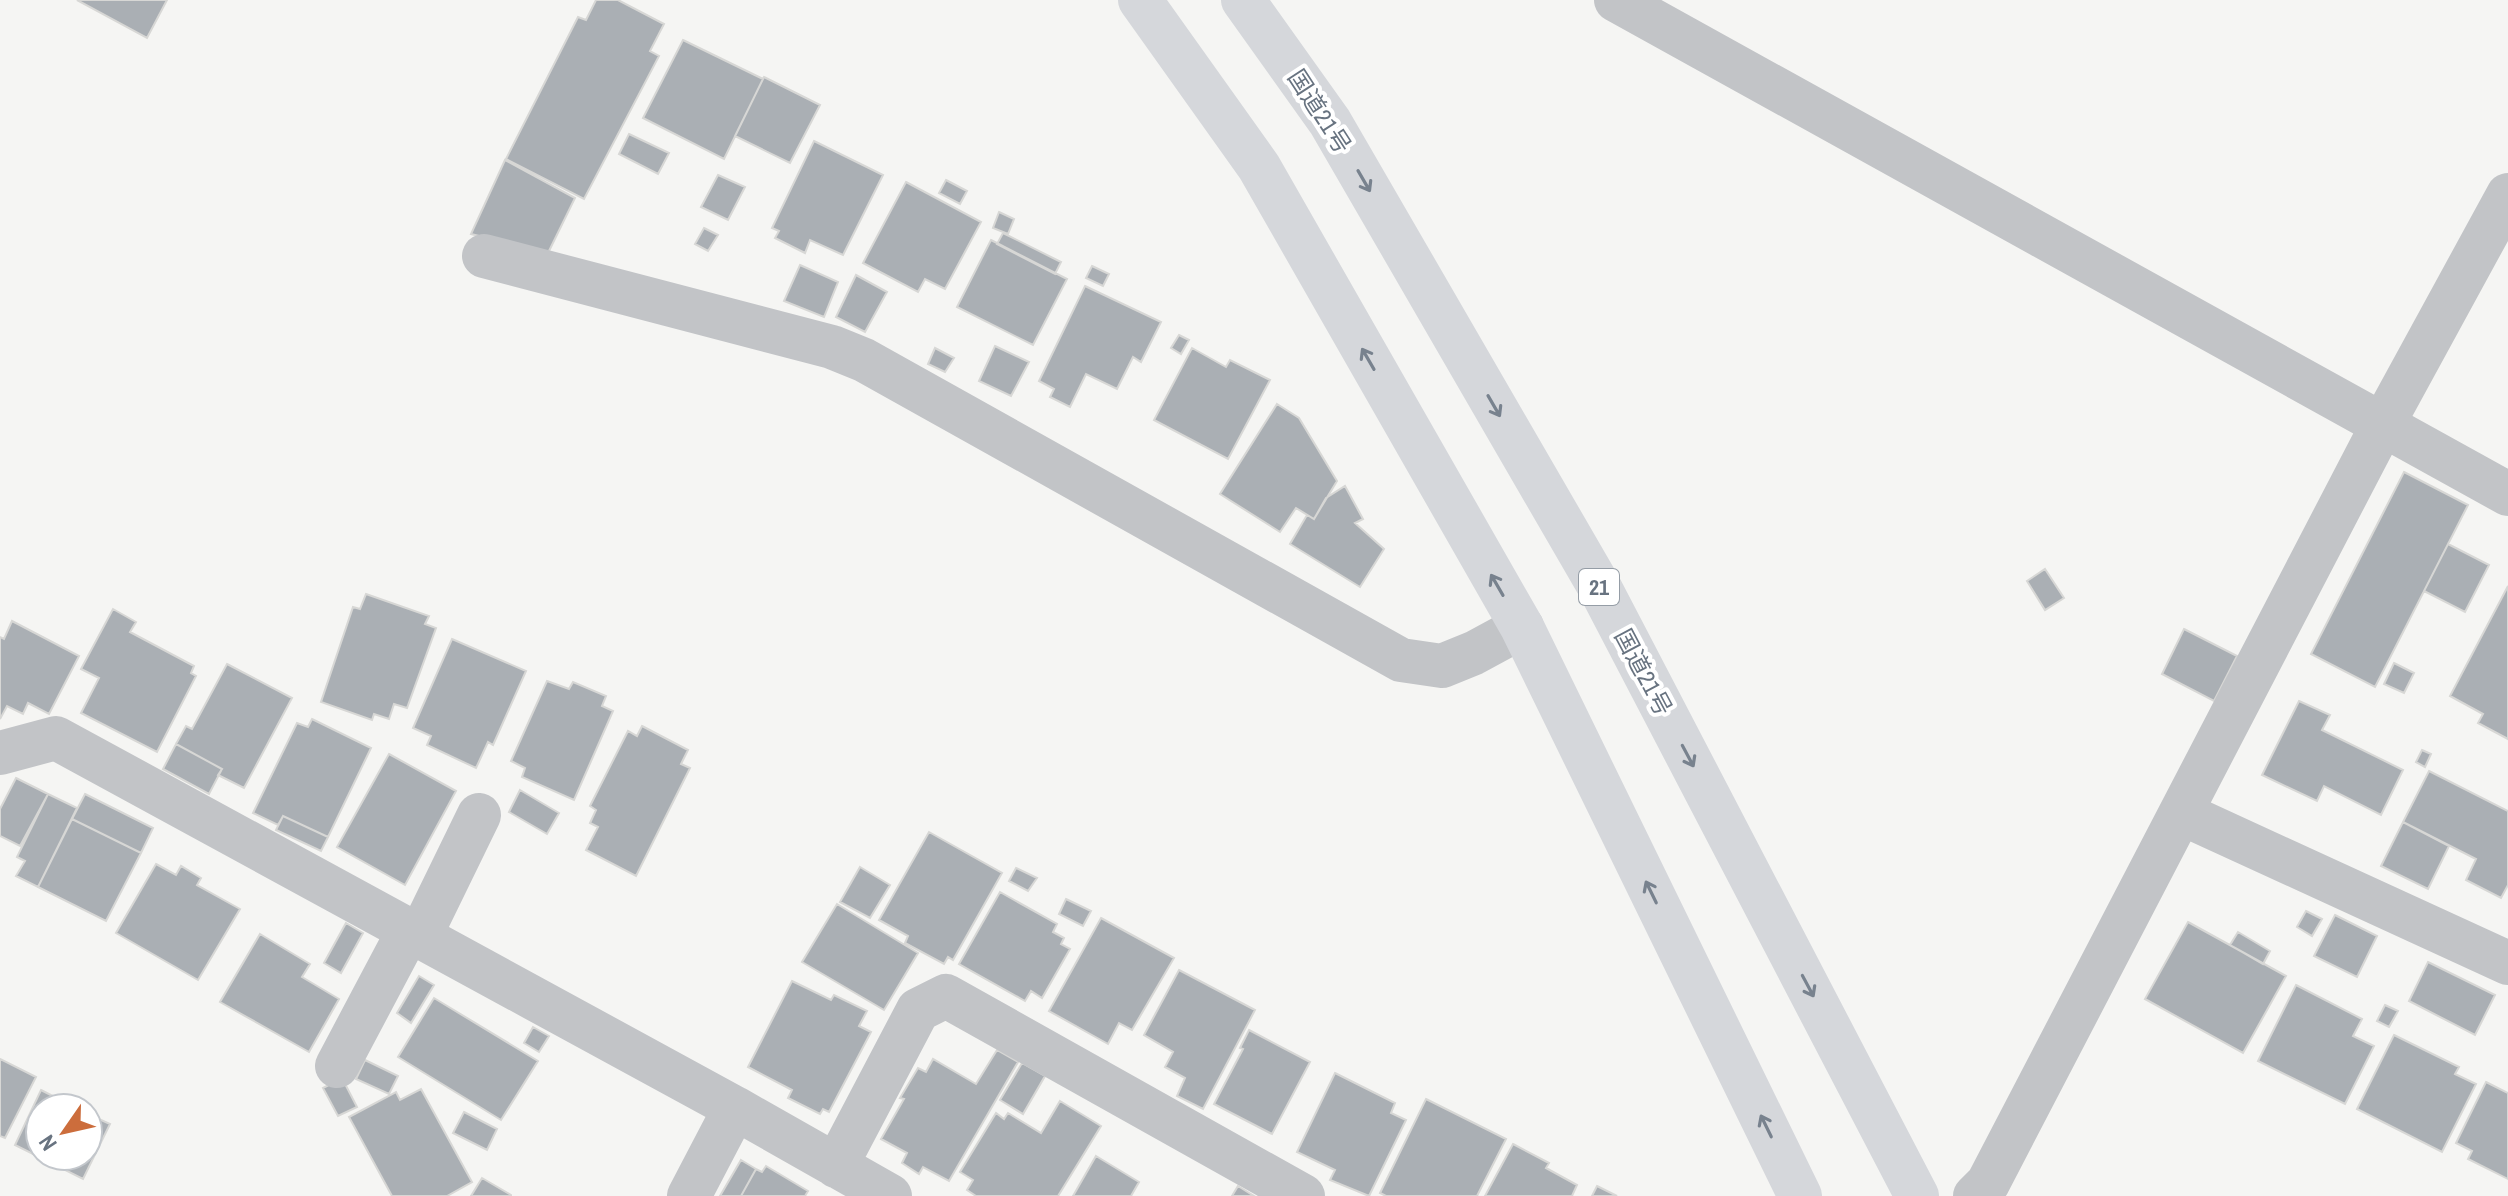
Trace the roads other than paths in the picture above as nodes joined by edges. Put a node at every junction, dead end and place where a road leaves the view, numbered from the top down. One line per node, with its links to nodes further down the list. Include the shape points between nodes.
1 (1140, 0): 8 (highway, one-way to 1, via 1259,167)
2 (1243, 0): 21 (highway, 国道21号 / 21, one-way to 21, via 1330,122 1600,588)
3 (1616, 0): 6 (street)
4 (2508, 195): 6 (street)
5 (484, 256): 8 (street, via 832,347 864,360 1401,660 1442,666)
6 (2383, 424): 7 (street); 10 (street)
7 (2508, 494)
8 (1522, 627): 20 (highway, one-way to 8)
9 (0, 753): 12 (street, via 56,738)
10 (2181, 813): 13 (street); 22 (street, via 1988,1183)
11 (479, 815): 12 (street)
12 (414, 933): 14 (street); 15 (street)
13 (2508, 963)
14 (337, 1066)
15 (735, 1108): 16 (street); 17 (street)
16 (836, 1166): 18 (street); 19 (street, via 918,1010 946,996)
17 (689, 1196)
18 (890, 1196)
19 (1303, 1196)
20 (1800, 1196)
21 (1917, 1196)
22 (1975, 1196)

